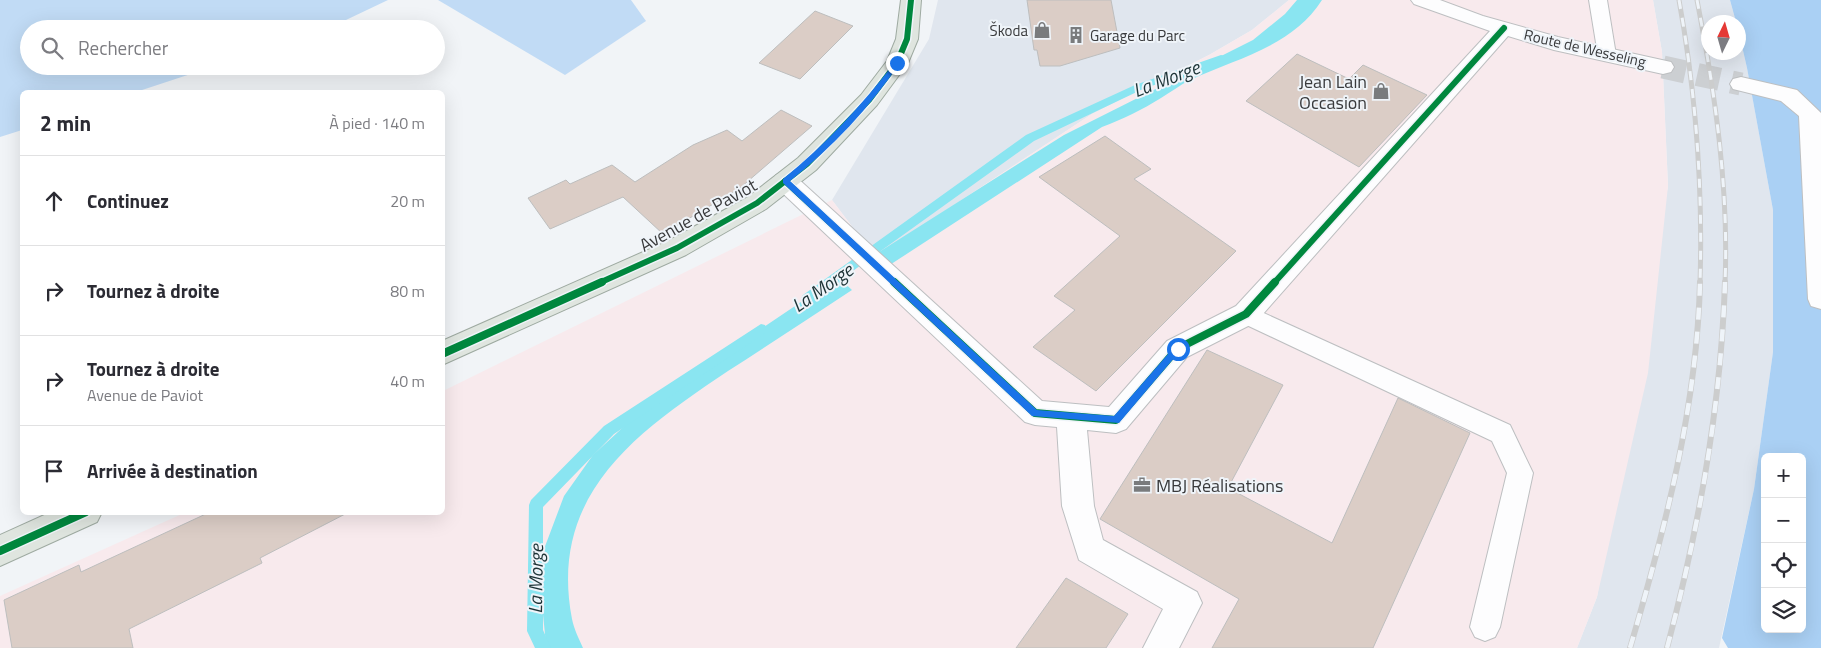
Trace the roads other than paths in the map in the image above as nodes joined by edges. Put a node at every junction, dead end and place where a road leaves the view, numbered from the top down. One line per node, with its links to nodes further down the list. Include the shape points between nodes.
1 (911, 0): 8 (main road, Avenue de Paviot, via 907,39 897,63 869,100 807,164)
2 (1421, 0): 4 (street, Route de Wesseling)
3 (1598, 0): 5 (lane)
4 (1504, 28): 5 (street, Route de Wesseling); 10 (street)
5 (1608, 55): 6 (street, Route de Wesseling)
6 (1663, 67)
7 (1741, 84): 9 (street, via 1789,95 1810,114)
8 (785, 181): 11 (main road, Avenue de Paviot, via 757,203 677,248); 12 (street, via 1035,413)
9 (1821, 299)
10 (1246, 314): 12 (street, via 1178,349 1116,420); 15 (lane, via 1501,433 1520,473)
11 (445, 353)
12 (1071, 416): 16 (street, via 1078,506 1090,549 1185,604)
13 (79, 515): 14 (main road)
14 (0, 551)
15 (1484, 627)
16 (1160, 648)

